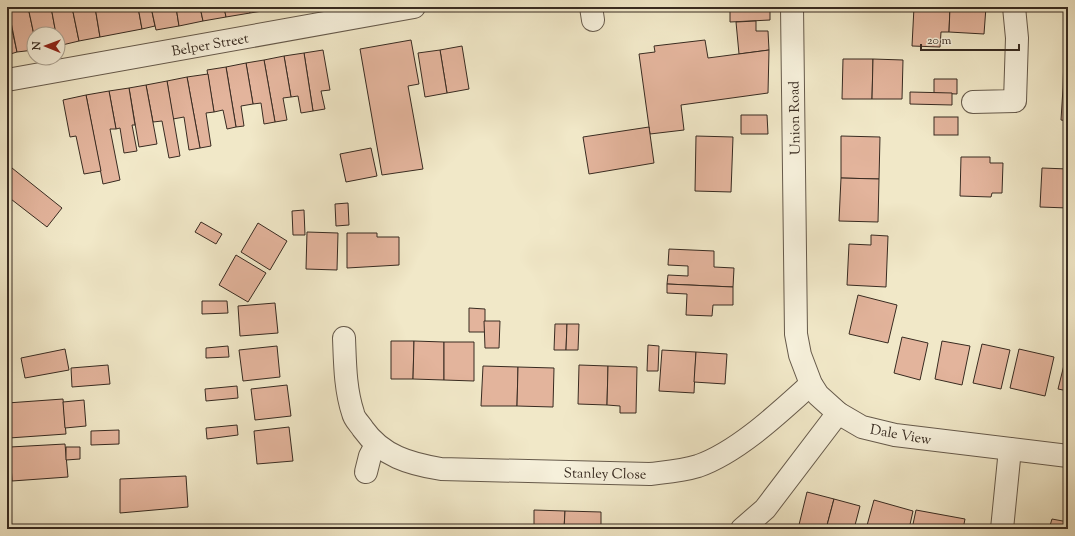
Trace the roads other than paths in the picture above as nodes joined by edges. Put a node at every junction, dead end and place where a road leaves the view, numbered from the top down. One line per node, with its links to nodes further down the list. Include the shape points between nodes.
1 (414, 7): 4 (street, Belper Street)
2 (792, 7): 6 (street, Union Road)
3 (1014, 7): 5 (street, via 1017,38 1016,101)
4 (7, 80)
5 (973, 102)
6 (795, 229): 8 (street, Dale View, via 796,334 800,355)
7 (344, 338): 10 (street, Stanley Close, via 346,379 353,415)
8 (811, 384): 9 (street, Dale View); 10 (street, Stanley Close, via 729,451 699,466 677,472 650,474 442,469 398,459)
9 (838, 413): 11 (street, Dale View, via 862,427 895,435); 14 (street, via 766,509)
10 (376, 445): 13 (street)
11 (1010, 449): 12 (street, Dale View); 15 (street)
12 (1068, 456)
13 (366, 472)
14 (742, 529)
15 (1002, 529)

